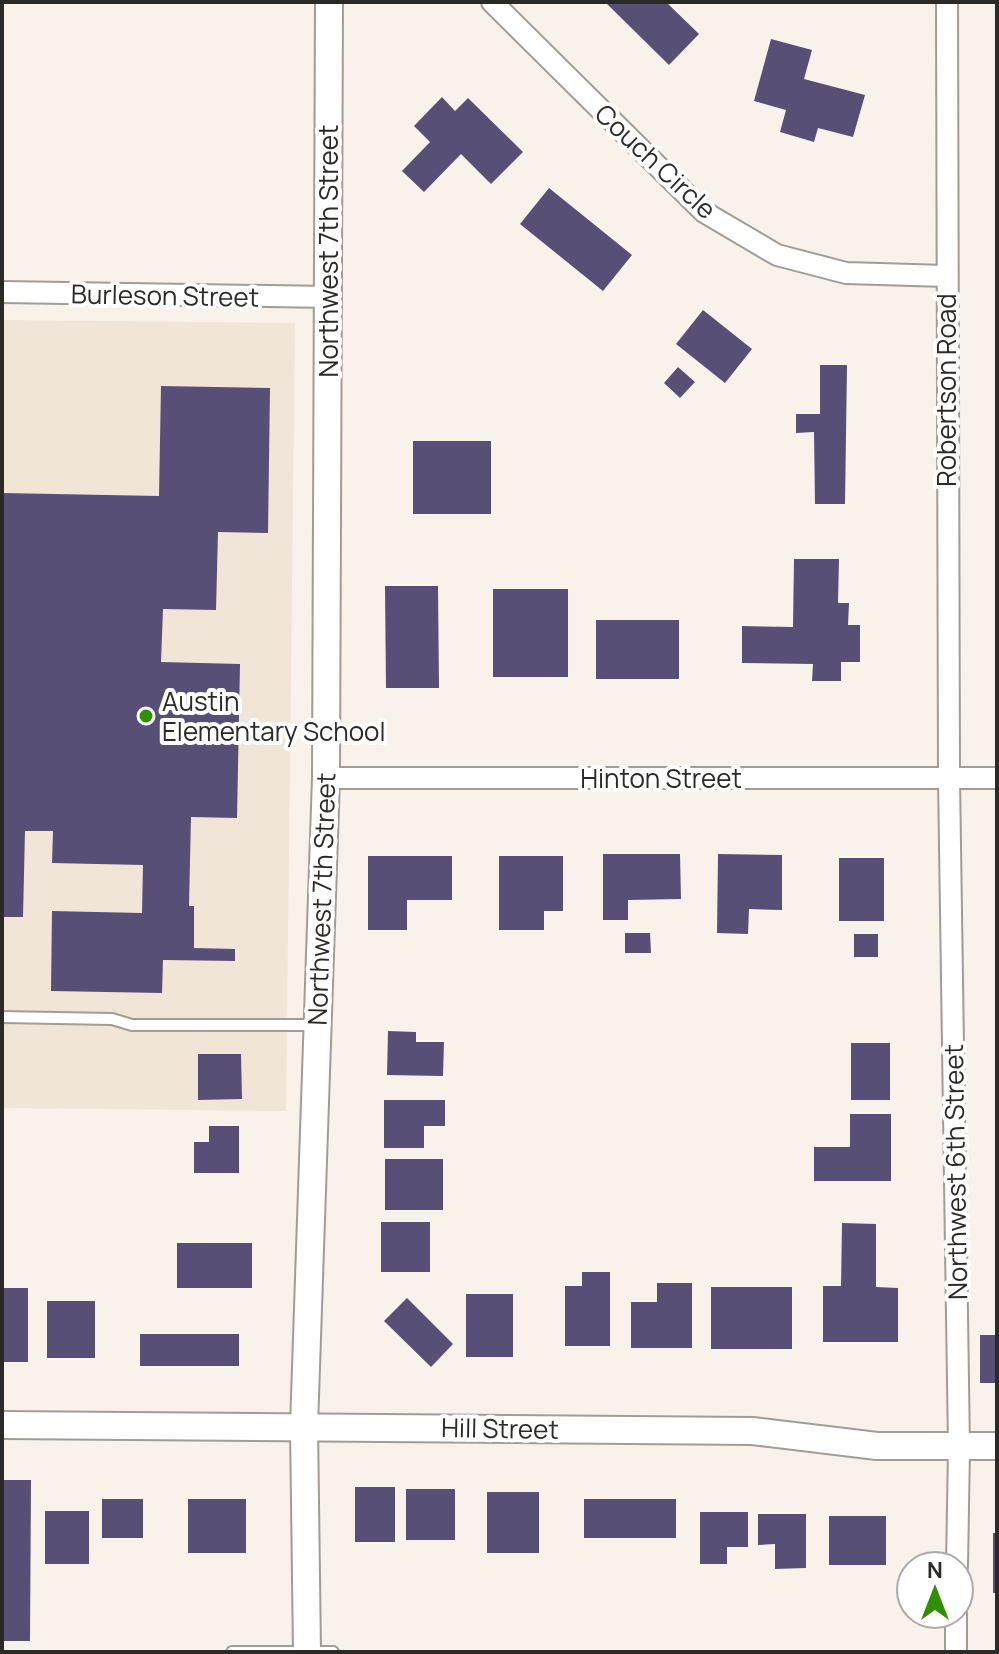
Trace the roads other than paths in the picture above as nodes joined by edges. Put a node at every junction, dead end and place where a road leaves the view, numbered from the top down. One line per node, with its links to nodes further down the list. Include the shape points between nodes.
1 (329, 2): 6 (street, Northwest 7th Street)
2 (492, 2): 4 (street, Couch Circle, via 704,212 777,255 846,273)
3 (947, 2): 4 (street, Robertson Road)
4 (946, 276): 8 (street, Robertson Road)
5 (2, 292): 6 (street, Burleson Street)
6 (329, 297): 7 (street, Northwest 7th Street)
7 (326, 778): 8 (street, Hinton Street); 11 (street, Northwest 7th Street)
8 (949, 778): 9 (street, Hinton Street); 15 (street, Northwest 6th Street)
9 (997, 778)
10 (2, 1017): 11 (lane, via 112,1019 132,1025)
11 (318, 1025): 13 (street, Northwest 7th Street)
12 (2, 1425): 13 (street, Hill Street)
13 (304, 1426): 15 (street, Hill Street, via 752,1431 877,1446); 19 (street, Northwest 7th Street)
14 (997, 1446): 15 (street, Hill Street)
15 (959, 1448): 16 (street, Northwest 6th Street)
16 (957, 1550)
17 (956, 1630): 21 (street)
18 (232, 1652): 19 (lane)
19 (307, 1652): 20 (lane)
20 (333, 1652)
21 (956, 1652)

